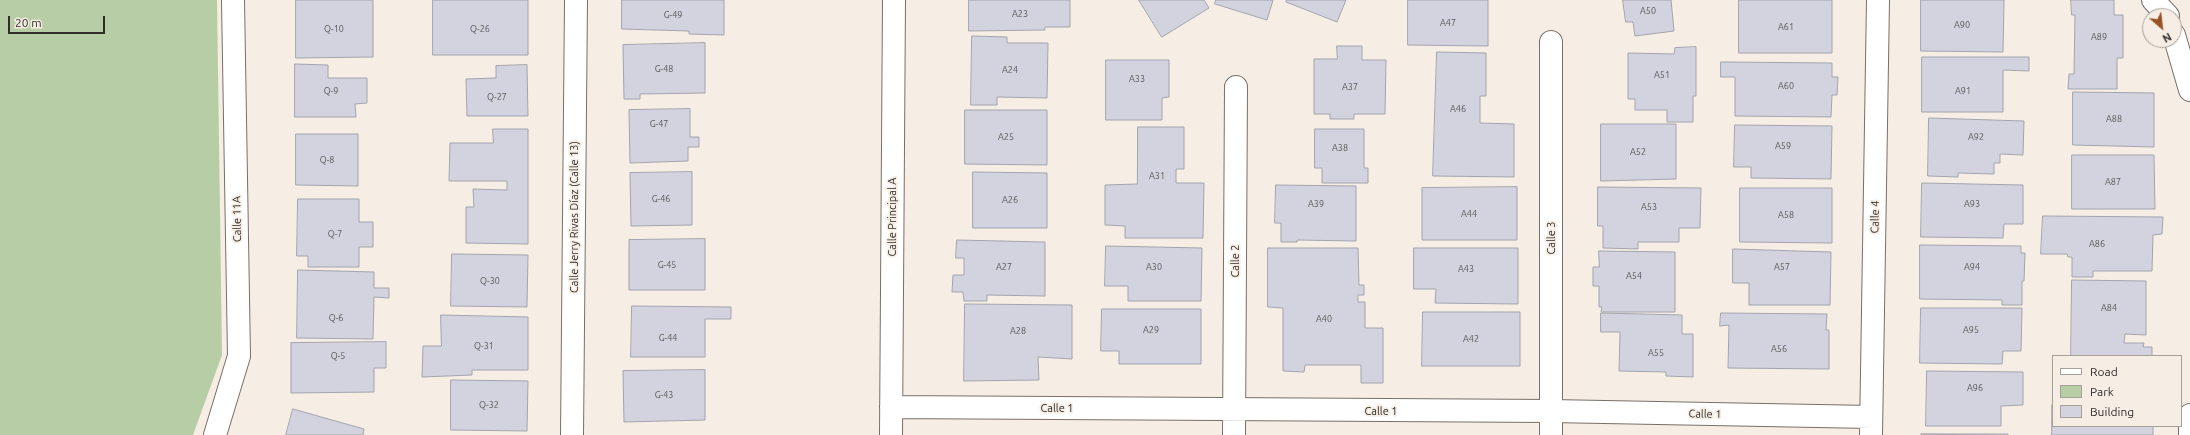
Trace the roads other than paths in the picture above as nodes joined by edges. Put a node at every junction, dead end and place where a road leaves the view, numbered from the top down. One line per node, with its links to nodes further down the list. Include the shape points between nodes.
1 (233, 0): 16 (street, Calle 11A, via 239,356)
2 (576, 0): 17 (street, Calle Jerry Rivas Díaz (Calle 13))
3 (894, 0): 11 (street, Calle Principal A)
4 (1878, 0): 15 (street, Calle 4)
5 (2154, 0): 6 (street)
6 (2161, 8)
7 (1551, 42): 13 (street, Calle 3)
8 (2178, 48): 10 (street)
9 (1236, 87): 12 (street, Calle 2)
10 (2190, 90)
11 (891, 407): 12 (street, Calle 1); 18 (street, Calle Principal A)
12 (1234, 410): 13 (street, Calle 1); 19 (street, Calle 2)
13 (1551, 411): 15 (street, Calle 1); 20 (street, Calle 3)
14 (2190, 415): 21 (street)
15 (1871, 426)
16 (215, 435)
17 (572, 435)
18 (891, 435)
19 (1234, 435)
20 (1551, 435)
21 (2190, 435)

